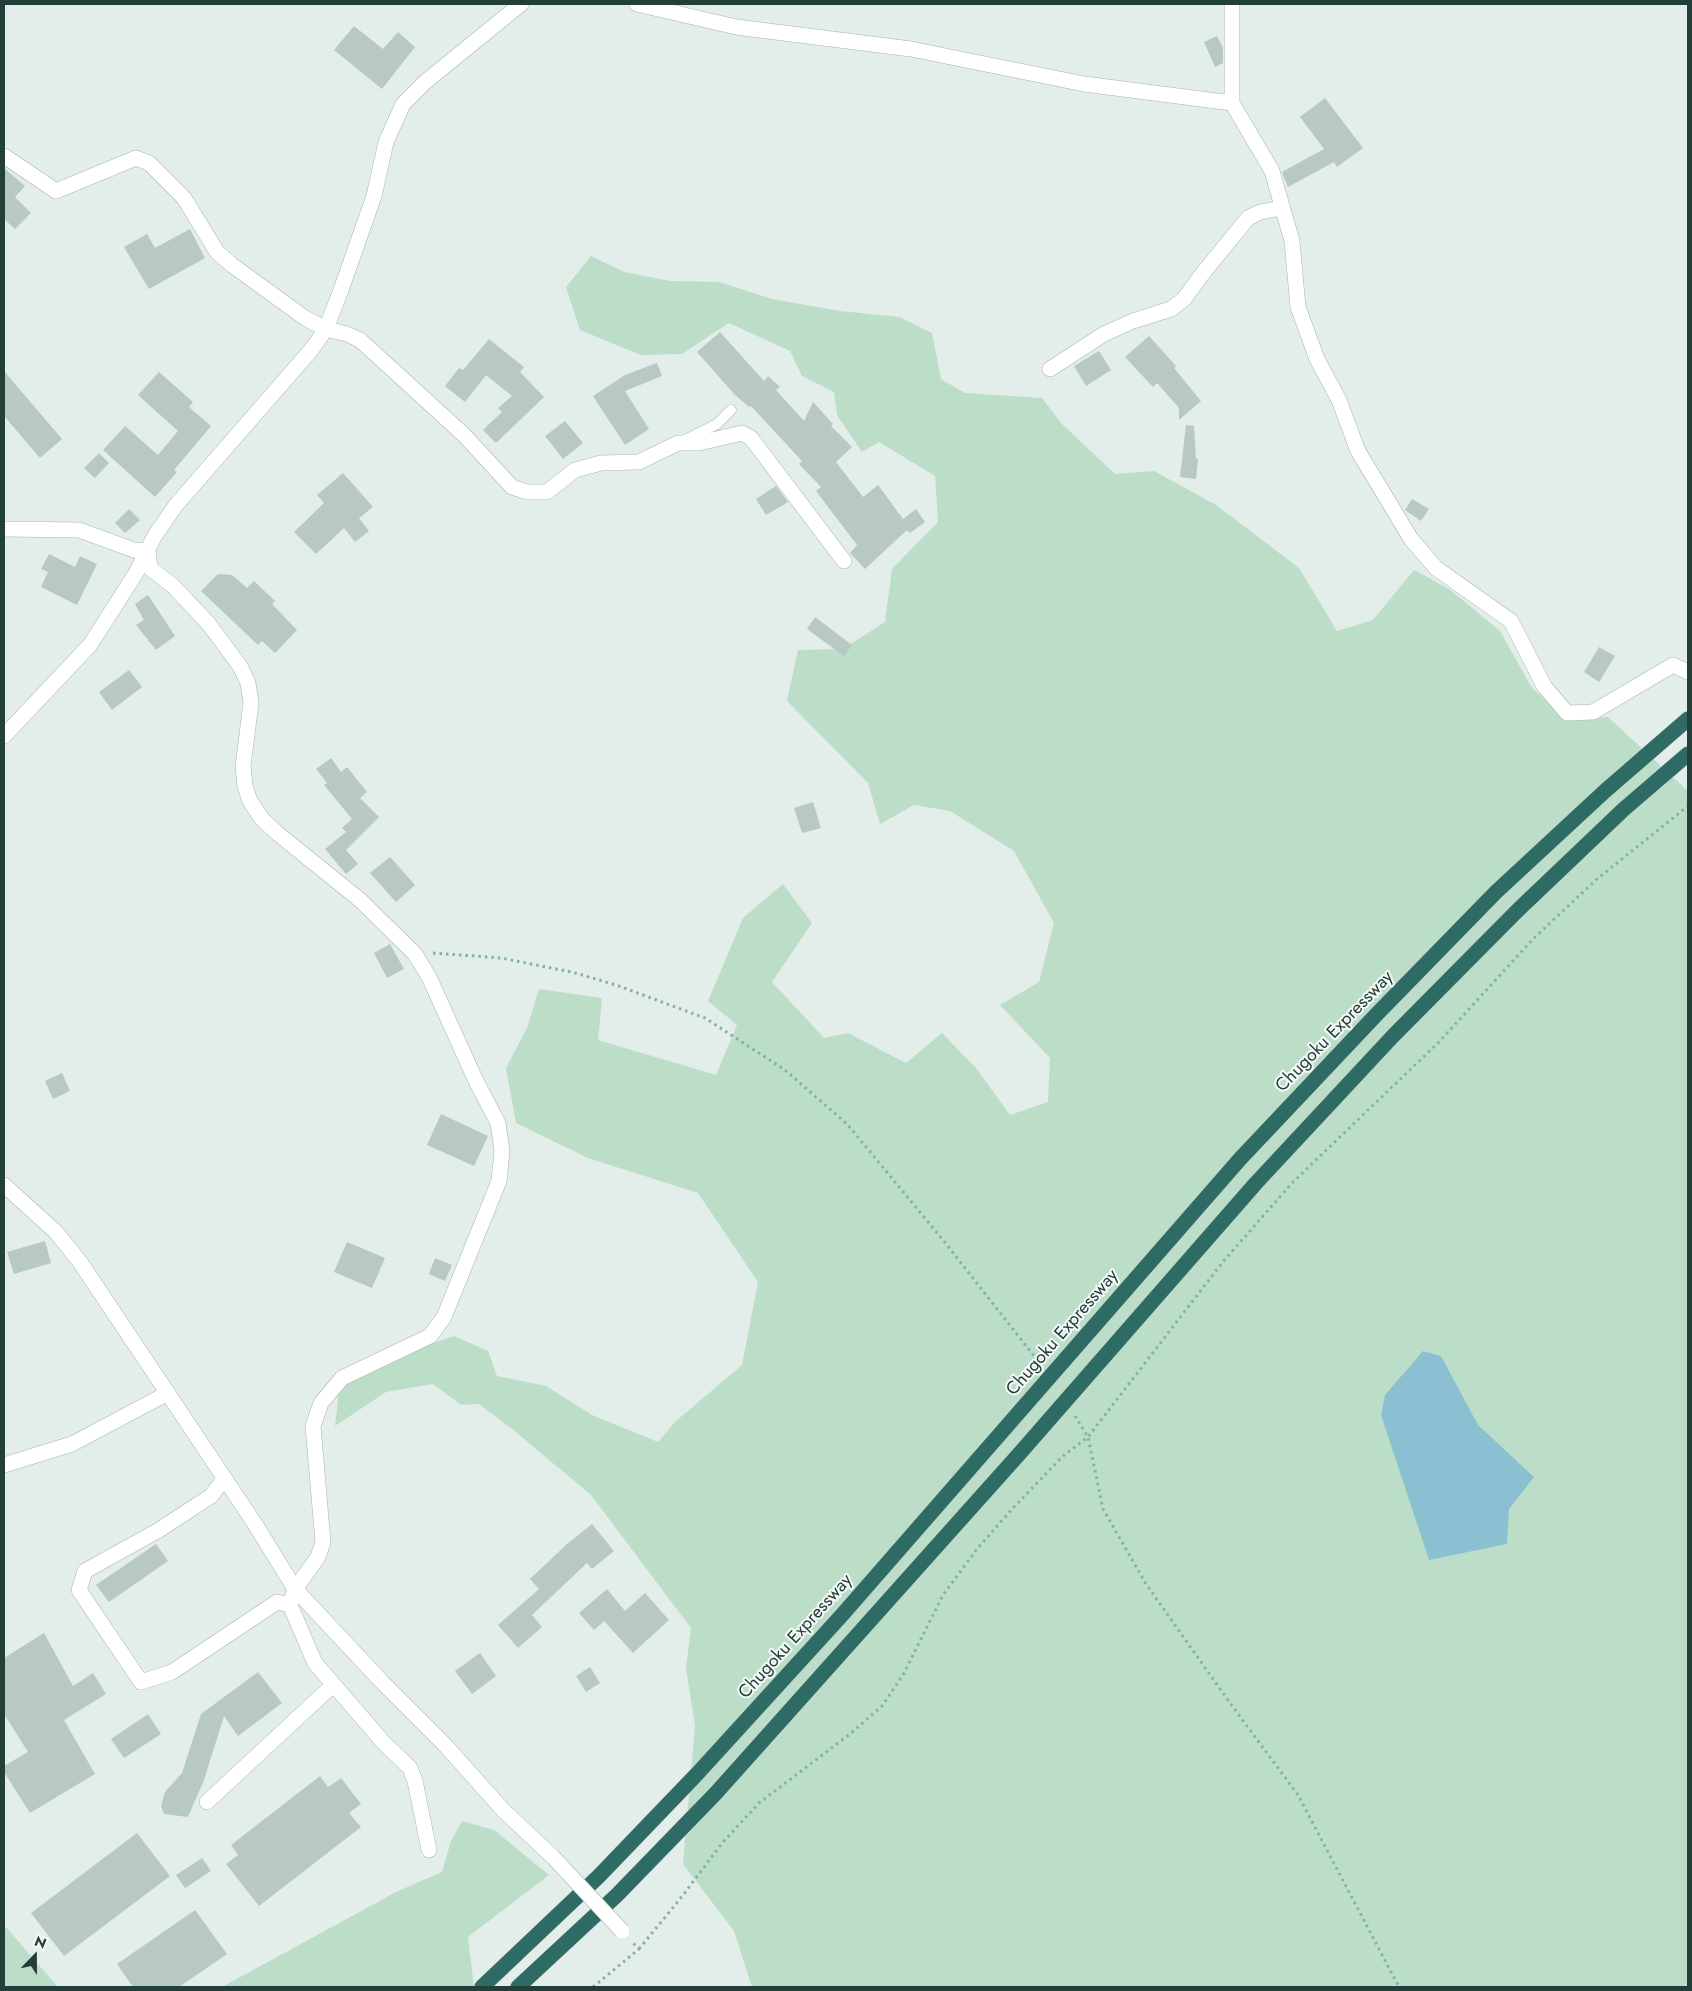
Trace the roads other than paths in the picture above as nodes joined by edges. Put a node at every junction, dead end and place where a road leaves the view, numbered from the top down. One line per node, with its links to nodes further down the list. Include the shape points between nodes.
1 (521, 4): 7 (street, via 403,104 386,142 374,196)
2 (637, 4): 4 (street, via 736,27 911,49 1084,84)
3 (1232, 4): 4 (street)
4 (1232, 103): 6 (street, via 1272,171)
5 (4, 156): 7 (street, via 56,191 136,158 149,162 184,198 217,252 305,318)
6 (1281, 208): 8 (street, via 1248,218 1184,299 1170,309 1104,334); 14 (street, via 1292,241 1298,307 1317,359 1339,400 1358,451 1410,539 1436,568 1511,621 1544,686 1568,713 1593,712 1673,665)
7 (326, 329): 10 (street, via 360,340 464,435 512,487 527,492 547,492 575,470 601,463 639,462); 12 (street, via 176,505)
8 (1050, 369)
9 (731, 410): 10 (lane, via 717,424)
10 (678, 443): 13 (street, via 699,443 742,433 751,438)
11 (4, 529): 12 (street, via 79,530 134,550)
12 (148, 551): 16 (street, via 90,645); 22 (street, via 150,568 173,586 208,623 240,666 248,683 251,703 243,766 244,786 254,807 277,833 360,900 415,954 498,1123 502,1151 499,1181 444,1317 430,1336 342,1378 321,1403 313,1426 322,1542 318,1557)
13 (844, 561)
14 (1688, 672)
15 (1688, 719): 28 (highway, Chugoku Expressway, via 1496,892 1376,1015 1240,1159 842,1615 697,1774 599,1876)
16 (4, 736)
17 (1688, 754): 29 (highway, via 1532,896 1393,1036 1256,1183 716,1793 616,1895)
18 (4, 1185): 19 (street, via 56,1232 80,1262)
19 (168, 1393): 20 (street, via 72,1444); 21 (street)
20 (4, 1465)
21 (224, 1479): 22 (street); 23 (street, via 212,1496 85,1572 79,1590 141,1682 172,1672 277,1602)
22 (295, 1589): 23 (street); 27 (street, bridge)
23 (290, 1605): 24 (street, via 315,1663)
24 (333, 1685): 25 (street); 26 (street, via 410,1768)
25 (207, 1802)
26 (429, 1850)
27 (622, 1932)
28 (482, 1987)
29 (518, 1987)

